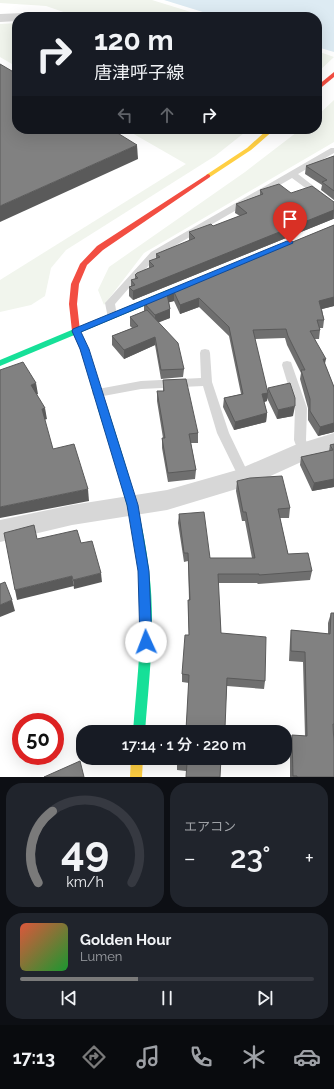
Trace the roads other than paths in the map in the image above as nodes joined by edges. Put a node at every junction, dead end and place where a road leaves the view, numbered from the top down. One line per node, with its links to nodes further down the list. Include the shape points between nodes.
1 (12, 17): 2 (street)
2 (0, 18)
3 (334, 74): 4 (main road)
4 (322, 85)
5 (266, 134): 11 (main road, via 249,149 100,248 84,264 75,284 73,304)
6 (334, 150): 7 (lane)
7 (292, 174): 8 (lane); 10 (lane, via 154,254 110,303)
8 (334, 206)
9 (179, 289): 10 (main road)
10 (112, 316): 11 (main road)
11 (76, 331): 13 (main road); 16 (main road)
12 (205, 353): 15 (lane)
13 (0, 363)
14 (287, 365): 18 (lane, via 301,408 300,440)
15 (207, 382): 16 (lane, via 141,385); 19 (lane, via 222,433)
16 (98, 393): 20 (main road)
17 (334, 442): 18 (street)
18 (303, 451): 19 (street)
19 (244, 477): 20 (street, via 167,500)
20 (133, 505): 21 (street, via 72,515); 22 (main road, via 144,571 145,594 146,642)
21 (0, 532)
22 (140, 725)
23 (137, 765): 24 (main road)
24 (136, 777)

